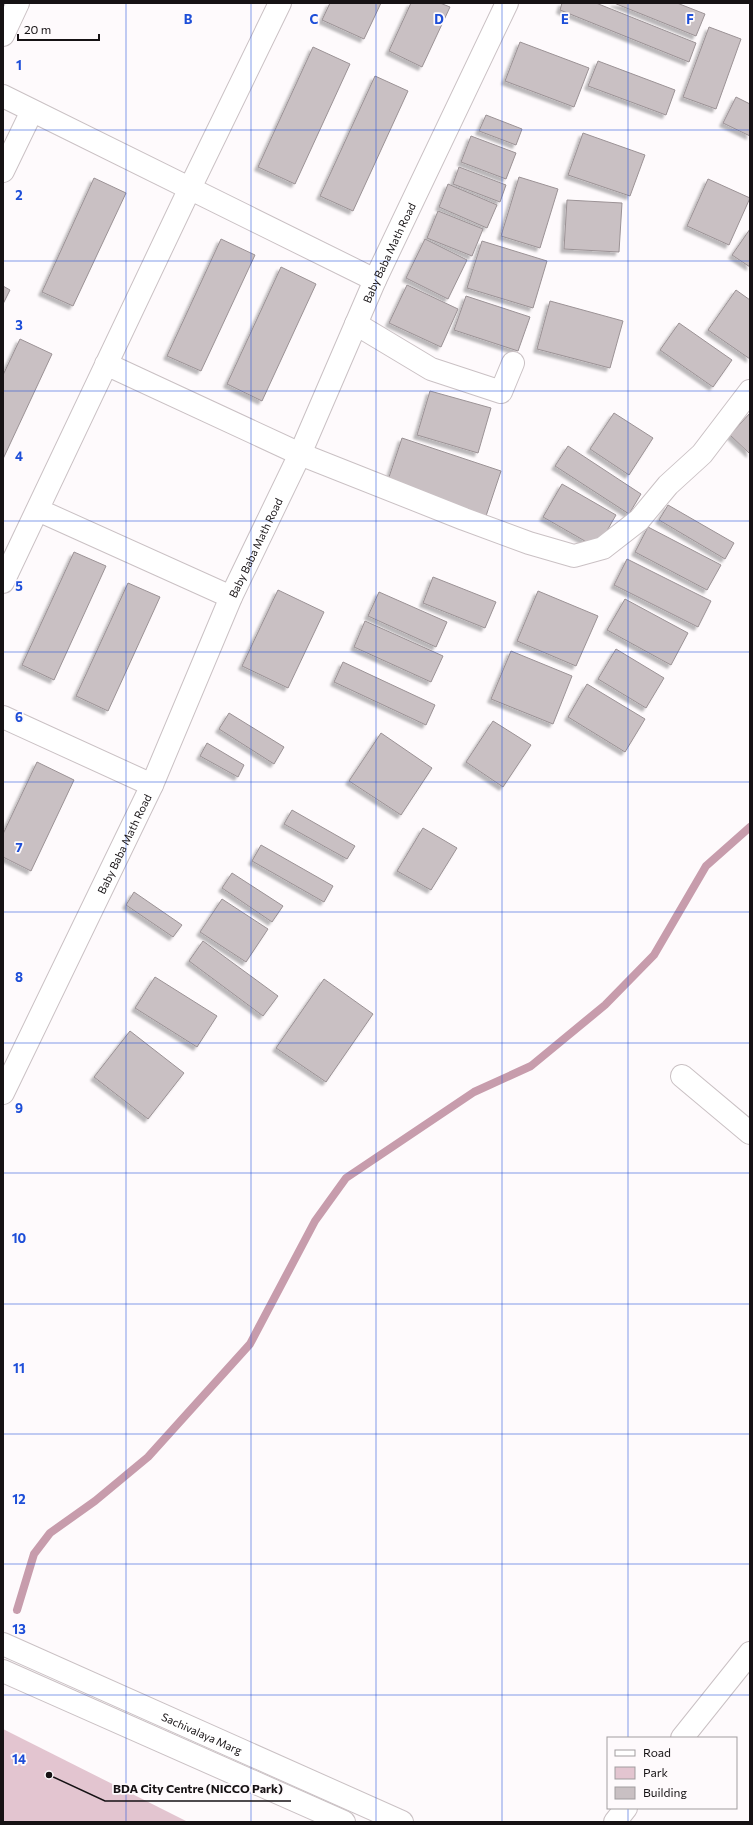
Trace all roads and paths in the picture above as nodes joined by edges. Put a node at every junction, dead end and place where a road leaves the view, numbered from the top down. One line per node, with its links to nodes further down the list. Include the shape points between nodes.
1 (18, 3): 4 (street)
2 (280, 3): 8 (street)
3 (507, 3): 9 (street, Baby Baba Math Road)
4 (3, 35)
5 (3, 96): 6 (street)
6 (32, 110): 7 (street); 8 (street)
7 (3, 172)
8 (190, 188): 9 (street); 12 (street)
9 (375, 280): 10 (street, Baby Baba Math Road)
10 (356, 324): 11 (street, via 431,369 501,392); 14 (street, Baby Baba Math Road)
11 (513, 363)
12 (106, 364): 14 (street); 15 (street)
13 (750, 391): 14 (street, via 702,454 668,485 639,520 603,548 574,556 529,543 464,519)
14 (300, 454): 17 (street, Baby Baba Math Road)
15 (38, 510): 16 (street); 17 (street)
16 (3, 582)
17 (231, 597): 19 (street, Baby Baba Math Road)
18 (3, 717): 19 (street)
19 (152, 785): 21 (street, Baby Baba Math Road)
20 (682, 1076): 22 (street)
21 (3, 1093)
22 (750, 1133)
23 (3, 1644): 29 (street, Sachivalaya Marg)
24 (750, 1652): 26 (street)
25 (3, 1671): 28 (street)
26 (683, 1737)
27 (625, 1809): 30 (street)
28 (344, 1822)
29 (402, 1822)
30 (614, 1822)

